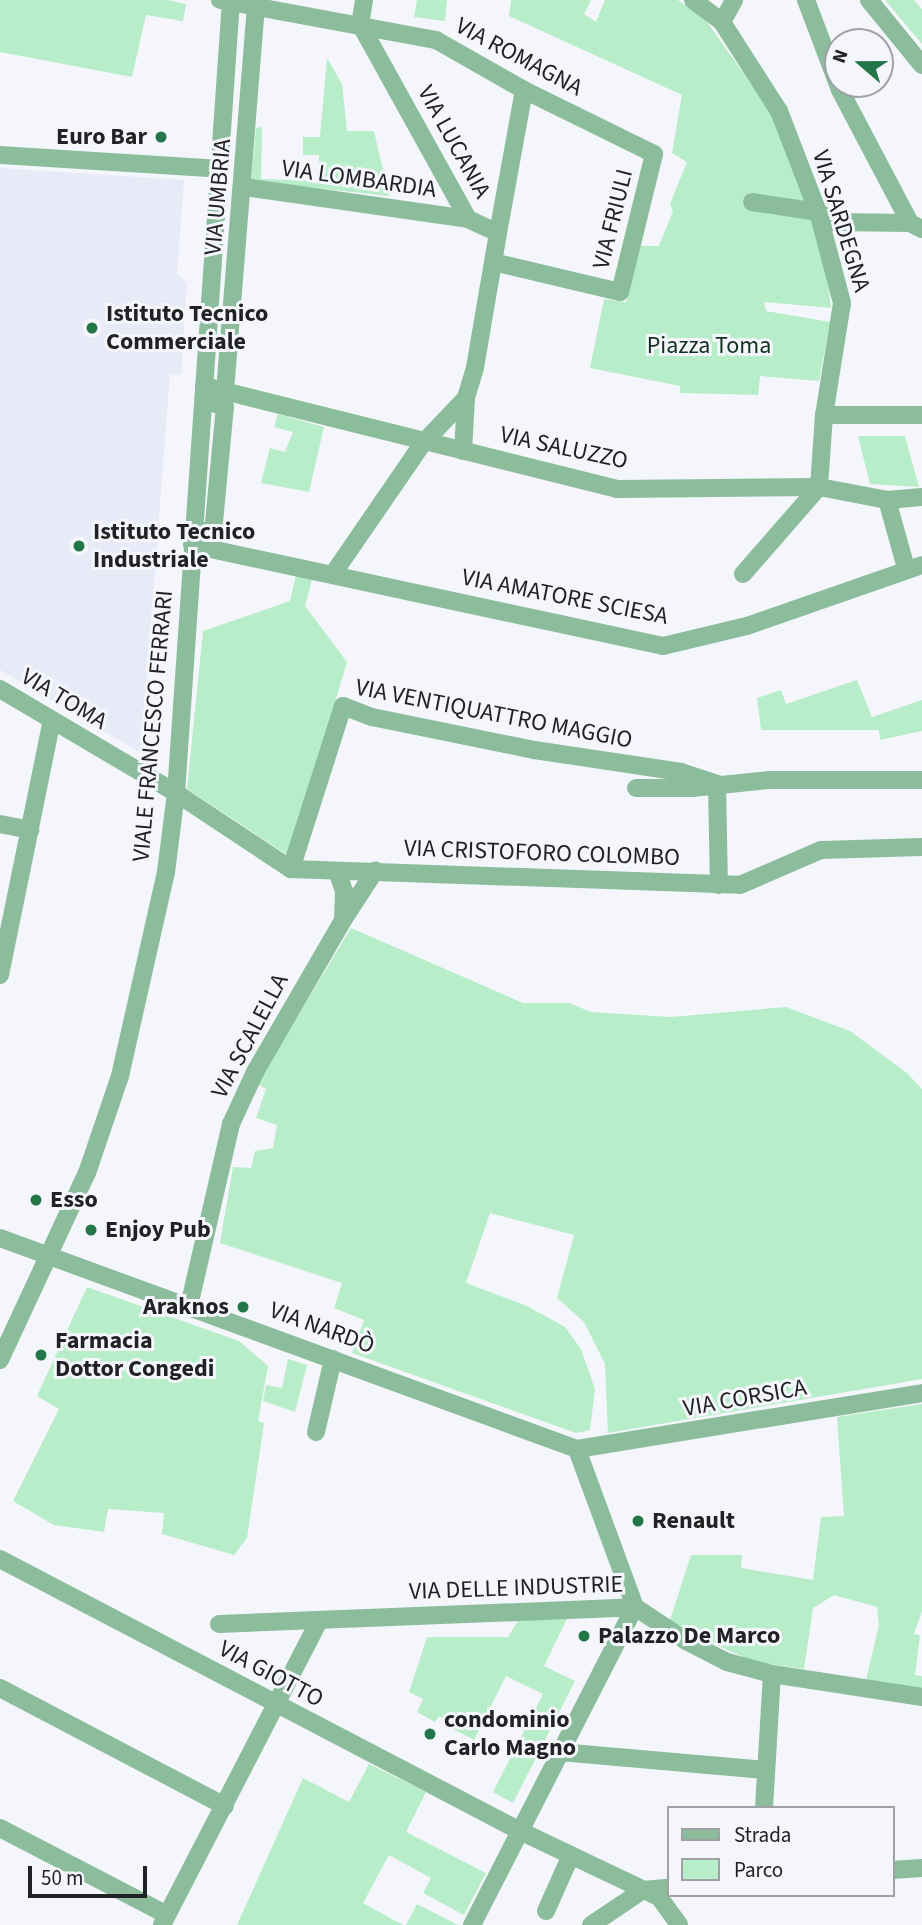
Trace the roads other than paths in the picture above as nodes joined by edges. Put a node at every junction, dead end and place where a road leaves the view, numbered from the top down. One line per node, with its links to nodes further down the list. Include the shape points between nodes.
1 (364, 0): 9 (street)
2 (693, 0): 8 (street, VIA SARDEGNA)
3 (734, 0): 8 (street)
4 (806, 0): 19 (street, via 839,90)
5 (869, 0): 10 (street)
6 (227, 1): 7 (street, VIA ROMAGNA); 14 (street, VIALE FRANCESCO FERRARI)
7 (256, 6): 9 (street, VIA ROMAGNA); 15 (street, VIA UMBRIA)
8 (722, 22): 17 (street, VIA SARDEGNA, via 779,111)
9 (360, 24): 11 (street, VIA ROMAGNA, via 436,40); 18 (street, VIA LUCANIA)
10 (922, 65)
11 (524, 90): 12 (street, VIA ROMAGNA); 20 (street)
12 (654, 154): 21 (street, VIA FRIULI, via 620,292)
13 (0, 155): 14 (street)
14 (221, 169): 23 (street, VIALE FRANCESCO FERRARI)
15 (244, 187): 18 (street, VIA LOMBARDIA); 22 (street, VIA UMBRIA)
16 (752, 202): 17 (street)
17 (818, 212): 19 (street, via 834,222); 25 (street, VIA SARDEGNA, via 842,303)
18 (468, 219): 20 (street, VIA LUCANIA)
19 (916, 226)
20 (498, 233): 21 (street)
21 (493, 262): 24 (street)
22 (225, 391): 23 (street, VIA SALUZZO); 27 (street, VIA SALUZZO)
23 (204, 393): 32 (street, VIALE FRANCESCO FERRARI)
24 (466, 398): 27 (street); 28 (street)
25 (824, 415): 26 (street); 29 (street, VIA SARDEGNA)
26 (922, 415)
27 (423, 443): 28 (street, VIA SALUZZO); 34 (street)
28 (463, 451): 29 (street, VIA SALUZZO, via 617,489)
29 (819, 487): 31 (street, VIA SALUZZO); 35 (street)
30 (922, 497): 31 (street, VIA SALUZZO)
31 (887, 500): 33 (street)
32 (193, 537): 34 (street, VIA AMATORE SCIESA); 41 (street, VIALE FRANCESCO FERRARI)
33 (914, 567): 34 (street, VIA AMATORE SCIESA, via 747,626 663,646)
34 (333, 574)
35 (743, 574)
36 (0, 689): 37 (street, VIA TOMA)
37 (52, 720): 41 (street, VIA TOMA); 43 (street)
38 (922, 780): 39 (street, VIA VENTIQUATTRO MAGGIO)
39 (717, 784): 40 (street, VIA VENTIQUATTRO MAGGIO); 45 (street, VIA VENTIQUATTRO MAGGIO, via 681,772 534,750 372,717 343,706); 48 (street)
40 (636, 788)
41 (176, 793): 45 (street); 52 (street, VIALE FRANCESCO FERRARI, via 166,872 120,1076 87,1172)
42 (0, 824): 43 (street)
43 (30, 830): 50 (street)
44 (922, 848): 48 (street, VIA CRISTOFORO COLOMBO, via 821,850 740,885)
45 (291, 869): 46 (street, VIA CRISTOFORO COLOMBO)
46 (337, 871): 47 (street, VIA CRISTOFORO COLOMBO); 49 (street, via 344,891)
47 (375, 871): 48 (street, VIA CRISTOFORO COLOMBO); 49 (street, VIA SCALELLA)
48 (719, 885)
49 (343, 920): 53 (street, VIA SCALELLA, via 255,1072 231,1124)
50 (1, 964)
51 (0, 1238): 52 (street, VIA NARDÒ)
52 (50, 1255): 53 (street, VIA NARDÒ); 54 (street, VIALE FRANCESCO FERRARI)
53 (189, 1306): 56 (street, VIA NARDÒ)
54 (24, 1307): 55 (street, VIALE FRANCESCO FERRARI); 57 (street, VIALE FRANCESCO FERRARI)
55 (0, 1330)
56 (333, 1359): 59 (street); 60 (street, VIA NARDÒ)
57 (0, 1360)
58 (922, 1393): 60 (street, VIA CORSICA)
59 (316, 1432)
60 (577, 1449): 62 (street)
61 (0, 1559): 68 (street, VIA GIOTTO)
62 (635, 1607): 63 (street, VIA DELLE INDUSTRIE); 65 (street, VIA DELLE INDUSTRIE, via 686,1642 727,1661); 69 (street)
63 (319, 1621): 64 (street, VIA DELLE INDUSTRIE); 68 (street)
64 (219, 1624)
65 (772, 1674): 67 (street, VIA DELLE INDUSTRIE); 70 (street)
66 (0, 1688): 71 (street)
67 (922, 1697)
68 (276, 1704): 71 (street); 74 (street, VIA GIOTTO)
69 (560, 1752): 70 (street); 74 (street)
70 (765, 1770): 72 (street)
71 (225, 1806): 81 (street)
72 (764, 1806)
73 (0, 1828): 81 (street)
74 (520, 1831): 75 (street, VIA GIOTTO); 82 (street)
75 (571, 1855): 79 (street, VIA GIOTTO); 80 (street)
76 (922, 1868): 77 (street)
77 (894, 1870)
78 (666, 1888): 79 (street)
79 (643, 1890): 83 (street); 84 (street, VIA GIOTTO, via 659,1897)
80 (546, 1911)
81 (165, 1920)
82 (472, 1925)
83 (591, 1925)
84 (678, 1925)

